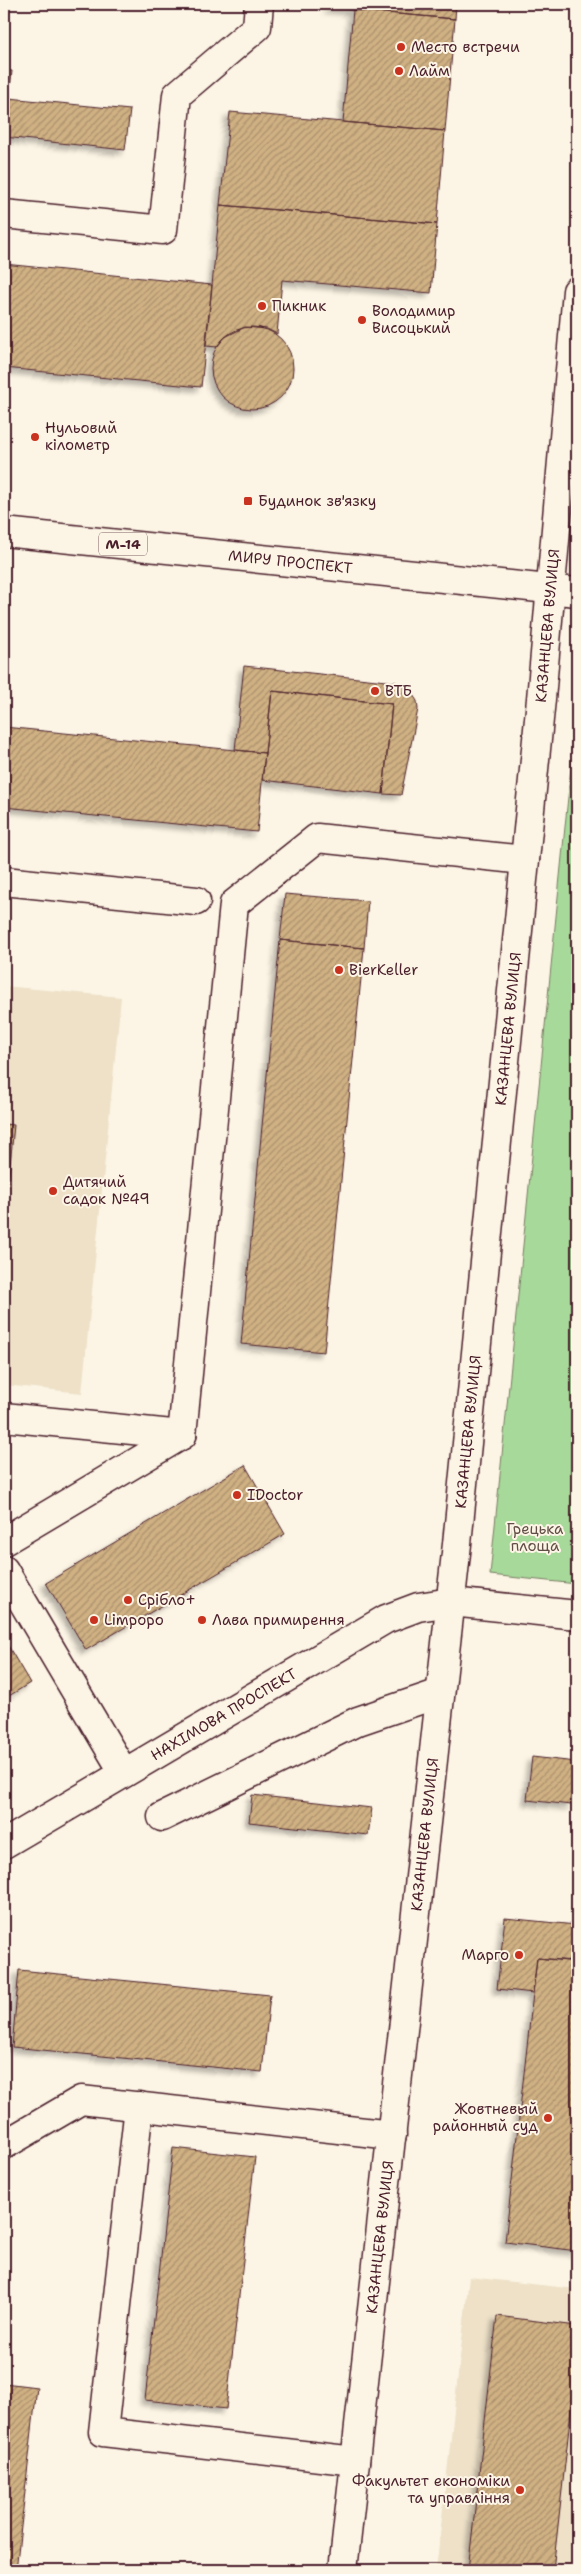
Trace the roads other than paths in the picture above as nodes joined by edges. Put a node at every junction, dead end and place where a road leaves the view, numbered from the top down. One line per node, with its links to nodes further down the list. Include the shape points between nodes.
1 (259, 4): 2 (main road, via 257,28 177,94 163,230)
2 (4, 214)
3 (577, 292): 5 (main road, КАЗАНЦЕВА ВУЛИЦЯ)
4 (4, 532): 5 (main road, МИРУ ПРОСПЕКТ / М-14)
5 (564, 590): 6 (main road, КАЗАНЦЕВА ВУЛИЦЯ)
6 (525, 860): 10 (main road, via 317,838 234,904); 13 (main road, КАЗАНЦЕВА ВУЛИЦЯ)
7 (4, 881): 8 (main road)
8 (196, 901)
9 (4, 1417): 10 (main road)
10 (182, 1435): 11 (main road)
11 (4, 1540)
12 (4, 1570): 16 (main road)
13 (451, 1602): 14 (main road, НАХІМОВА ПРОСПЕКТ); 15 (main road, КАЗАНЦЕВА ВУЛИЦЯ); 16 (main road, НАХІМОВА ПРОСПЕКТ, via 418,1607 386,1618)
14 (577, 1616)
15 (440, 1693): 17 (main road, via 358,1722); 20 (main road, КАЗАНЦЕВА ВУЛИЦЯ)
16 (124, 1773): 18 (main road, НАХІМОВА ПРОСПЕКТ)
17 (162, 1817)
18 (4, 1844)
19 (139, 2106): 20 (main road); 21 (main road, via 81,2100); 22 (main road, via 103,2432)
20 (392, 2135): 22 (main road, КАЗАНЦЕВА ВУЛИЦЯ)
21 (4, 2146)
22 (355, 2461): 23 (main road, КАЗАНЦЕВА ВУЛИЦЯ)
23 (343, 2570)

